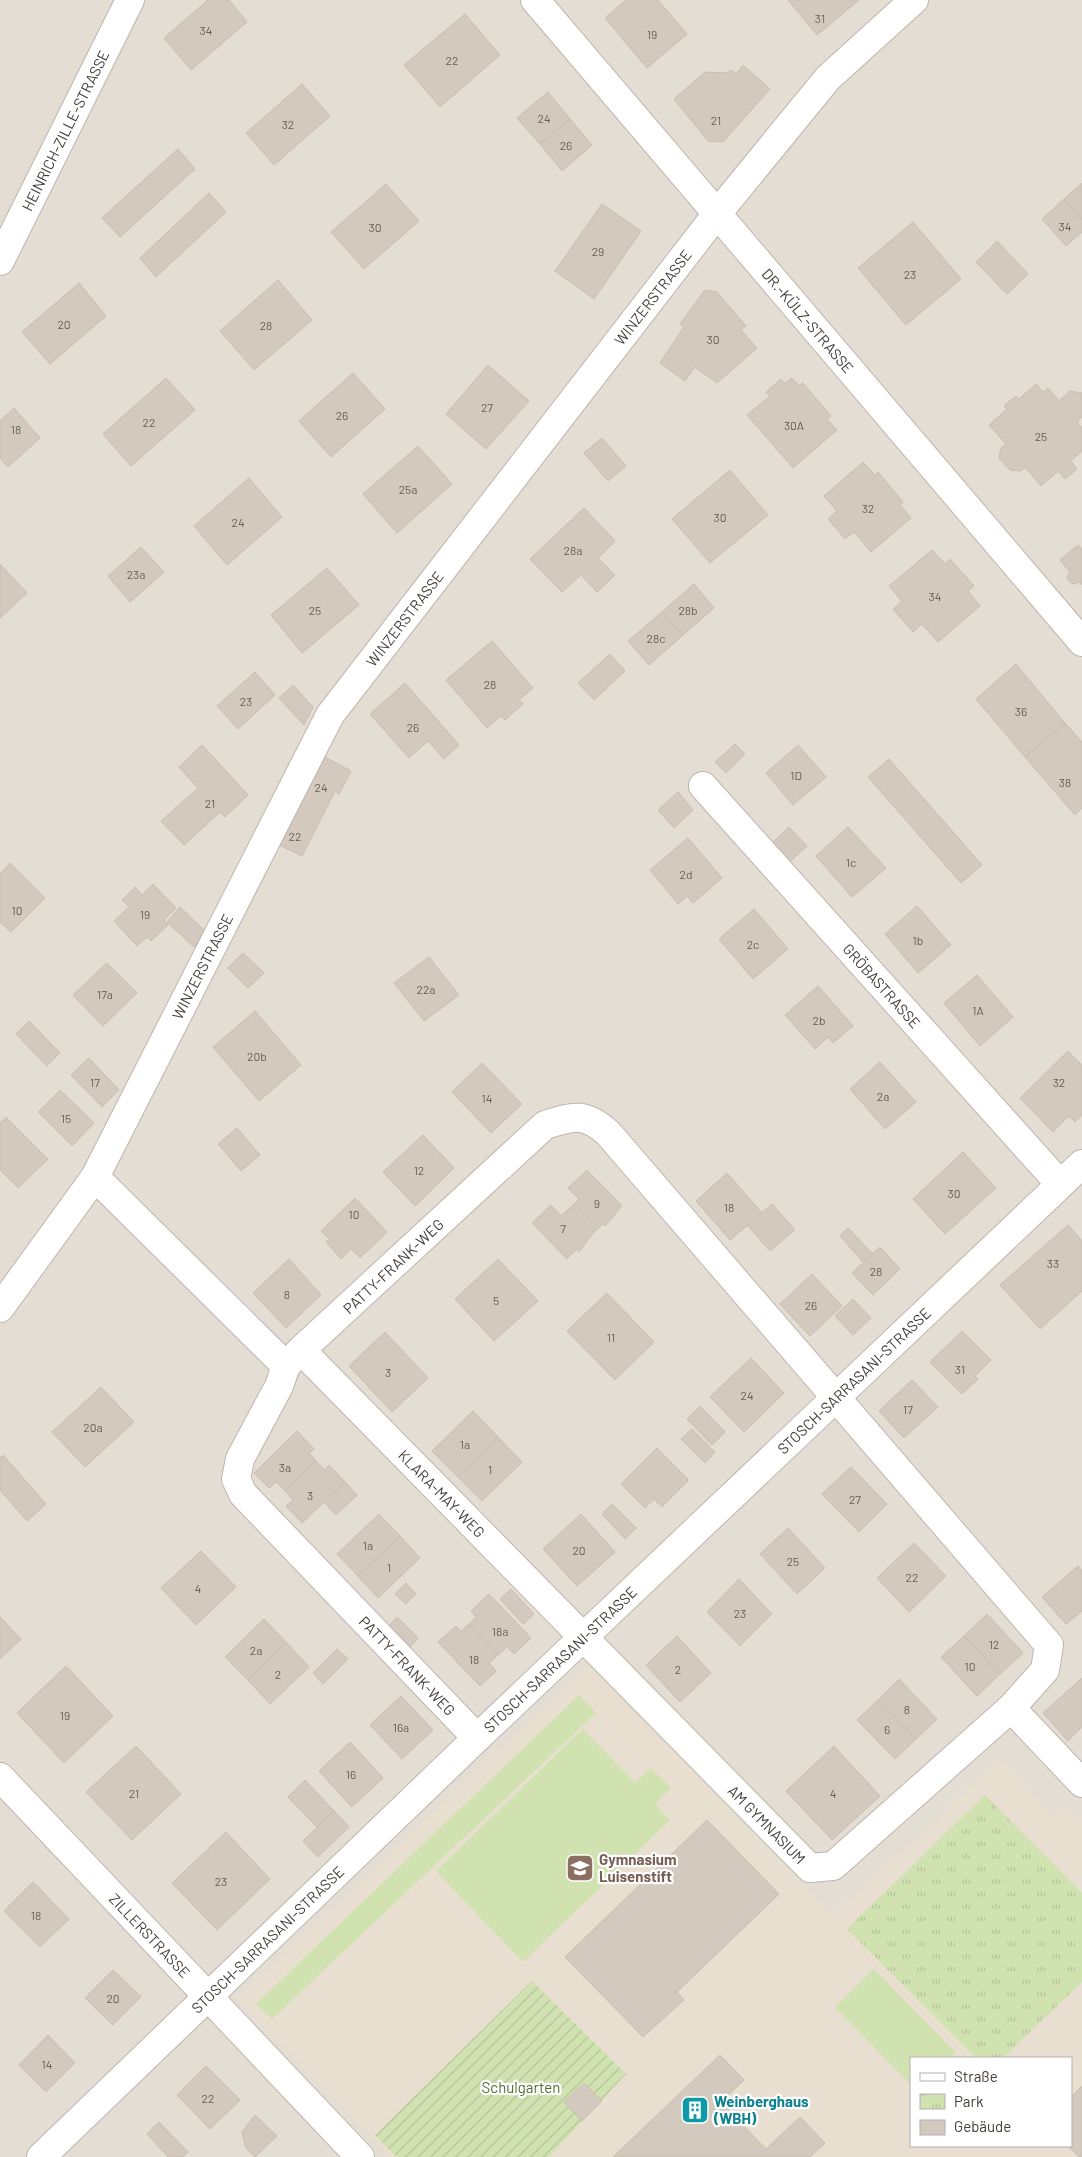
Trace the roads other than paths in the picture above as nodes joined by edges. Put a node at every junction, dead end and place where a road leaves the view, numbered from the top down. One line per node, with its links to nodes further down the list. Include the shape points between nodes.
1 (130, 0): 5 (street, HEINRICH-ZILLE-STRASSE)
2 (535, 0): 4 (street, DR.-KÜLZ-STRASSE)
3 (914, 0): 4 (street, WINZERSTRASSE, via 828,78)
4 (716, 215): 6 (street, DR.-KÜLZ-STRASSE); 9 (street, WINZERSTRASSE, via 330,715)
5 (0, 261)
6 (1082, 642)
7 (703, 786): 8 (street, GRÖBASTRASSE)
8 (1075, 1175): 12 (street, STOSCH-SARRASANI-STRASSE)
9 (95, 1177): 10 (street, WINZERSTRASSE); 11 (street, KLARA-MAY-WEG)
10 (0, 1308)
11 (294, 1358): 12 (street, PATTY-FRANK-WEG, via 545,1125 571,1117 593,1120 608,1133); 13 (street, KLARA-MAY-WEG); 15 (street, PATTY-FRANK-WEG, via 240,1459 236,1478 243,1494)
12 (834, 1398): 13 (street, STOSCH-SARRASANI-STRASSE); 14 (street, AM GYMNASIUM, via 1049,1645 1045,1670)
13 (584, 1636): 14 (street, AM GYMNASIUM, via 810,1868 833,1866); 15 (street, STOSCH-SARRASANI-STRASSE)
14 (1011, 1708): 17 (street)
15 (476, 1738): 18 (street, STOSCH-SARRASANI-STRASSE)
16 (0, 1777): 18 (street, ZILLERSTRASSE)
17 (1082, 1783)
18 (209, 1997): 19 (street, STOSCH-SARRASANI-STRASSE); 20 (street, ZILLERSTRASSE)
19 (41, 2157)
20 (360, 2157)

